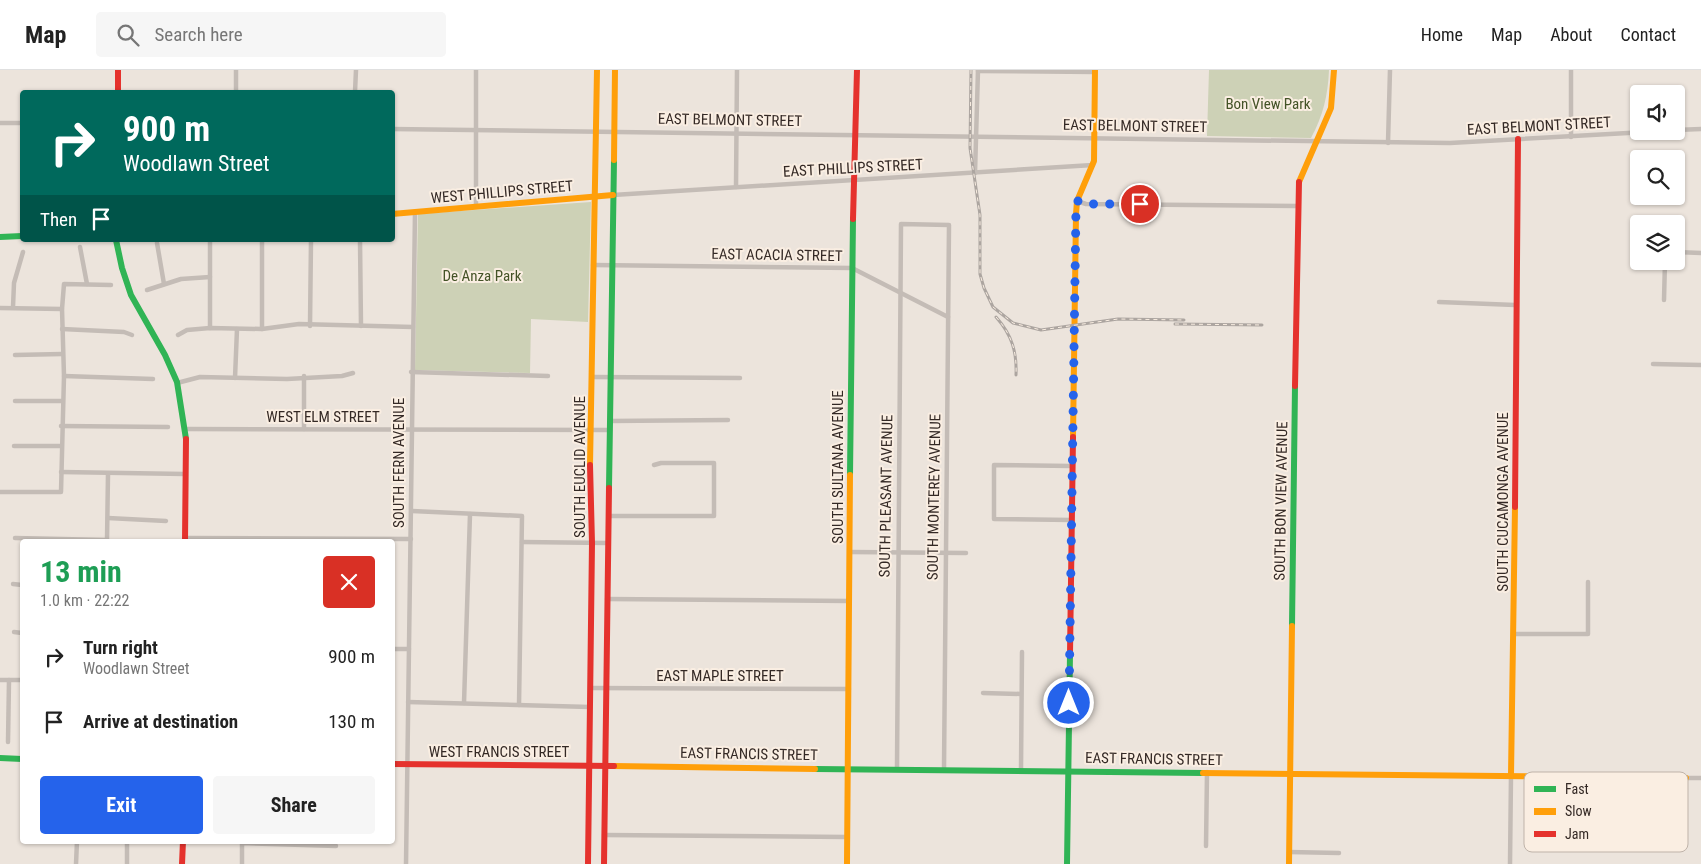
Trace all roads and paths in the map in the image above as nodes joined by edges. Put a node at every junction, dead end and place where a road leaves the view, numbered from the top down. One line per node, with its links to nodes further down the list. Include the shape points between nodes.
1 (118, 70): 14 (street)
2 (236, 70): 15 (street)
3 (356, 70): 16 (street)
4 (476, 70): 21 (street)
5 (597, 70): 23 (street, SOUTH EUCLID AVENUE)
6 (615, 70): 24 (street, SOUTH EUCLID AVENUE)
7 (737, 70): 25 (street)
8 (857, 70): 27 (street, SOUTH SULTANA AVENUE)
9 (978, 70): 13 (street); 28 (street)
10 (1334, 70): 32 (street, SOUTH BON VIEW AVENUE, via 1330,108)
11 (1390, 70): 33 (street)
12 (1572, 70): 29 (street)
13 (1095, 71): 30 (street)
14 (118, 90)
15 (236, 90)
16 (355, 90)
17 (0, 123): 18 (street)
18 (20, 123)
19 (395, 129): 21 (street, EAST BELMONT STREET)
20 (1701, 129): 22 (street)
21 (476, 130): 23 (street, EAST BELMONT STREET); 41 (street)
22 (1685, 130)
23 (596, 131): 24 (street, EAST BELMONT STREET); 39 (street, SOUTH EUCLID AVENUE)
24 (614, 131): 25 (street, EAST BELMONT STREET); 38 (street, SOUTH EUCLID AVENUE)
25 (736, 133): 27 (street, EAST BELMONT STREET); 37 (street)
26 (1630, 133): 29 (street, EAST BELMONT STREET)
27 (856, 134): 28 (street, EAST BELMONT STREET); 36 (street, SOUTH SULTANA AVENUE)
28 (977, 136): 30 (street, EAST BELMONT STREET); 35 (street)
29 (1571, 137): 31 (street, EAST BELMONT STREET)
30 (1094, 138): 32 (street, EAST BELMONT STREET); 34 (street)
31 (1518, 139): 33 (street, EAST BELMONT STREET); 70 (street, SOUTH CUCAMONGA AVENUE)
32 (1316, 141): 33 (street, EAST BELMONT STREET); 42 (street, SOUTH BON VIEW AVENUE, via 1298,184)
33 (1388, 143)
34 (1093, 165): 35 (street, EAST PHILLIPS STREET); 40 (street)
35 (975, 173): 36 (street, EAST PHILLIPS STREET)
36 (855, 181): 37 (street, EAST PHILLIPS STREET); 60 (street, SOUTH SULTANA AVENUE)
37 (736, 187): 38 (street, EAST PHILLIPS STREET)
38 (613, 195): 39 (street, WEST PHILLIPS STREET); 59 (street, SOUTH EUCLID AVENUE)
39 (594, 197): 41 (street, WEST PHILLIPS STREET); 58 (street, SOUTH EUCLID AVENUE)
40 (1078, 201): 42 (street, via 1086,204); 113 (street)
41 (476, 206): 43 (street, WEST PHILLIPS STREET)
42 (1297, 206): 173 (street, SOUTH BON VIEW AVENUE)
43 (415, 212): 44 (street, WEST PHILLIPS STREET); 77 (street, SOUTH FERN AVENUE)
44 (395, 214)
45 (901, 224): 67 (street, SOUTH PLEASANT AVENUE); 74 (street, SOUTH MONTEREY AVENUE, via 949,225)
46 (20, 236): 47 (street)
47 (0, 237)
48 (116, 242): 98 (street, via 130,291)
49 (210, 242): 62 (street)
50 (262, 242): 81 (street)
51 (311, 242): 75 (street)
52 (360, 242): 76 (street)
53 (157, 243): 64 (street)
54 (80, 247): 63 (street)
55 (23, 252): 71 (street, via 14,283)
56 (1685, 252): 57 (street)
57 (1701, 253)
58 (593, 265): 59 (street, EAST ACACIA STREET); 93 (street, SOUTH EUCLID AVENUE)
59 (612, 266): 60 (street, EAST ACACIA STREET); 94 (street, SOUTH EUCLID AVENUE)
60 (852, 268): 67 (street, EAST ACACIA STREET); 133 (street, SOUTH SULTANA AVENUE)
61 (1665, 270): 68 (street)
62 (210, 277): 64 (street); 78 (street)
63 (87, 284): 65 (street); 73 (street, via 64,284)
64 (164, 284): 66 (street)
65 (111, 285)
66 (147, 290)
67 (900, 293): 74 (street, EAST ACACIA STREET); 134 (street, SOUTH PLEASANT AVENUE)
68 (1664, 300)
69 (1440, 302): 70 (street)
70 (1515, 305): 144 (street, SOUTH CUCAMONGA AVENUE)
71 (13, 307): 72 (street); 73 (street)
72 (0, 308)
73 (62, 309): 79 (street)
74 (948, 317): 135 (street, SOUTH MONTEREY AVENUE)
75 (310, 326): 76 (street); 81 (street, via 298,324)
76 (361, 326): 77 (street)
77 (413, 327): 88 (street, SOUTH FERN AVENUE)
78 (210, 328): 80 (street); 83 (street, via 187,330)
79 (62, 329): 82 (street); 84 (street)
80 (236, 329): 81 (street); 95 (street)
81 (262, 329)
82 (132, 335)
83 (178, 335)
84 (62, 354): 85 (street); 90 (street)
85 (15, 355)
86 (1653, 364): 87 (street)
87 (1701, 365)
88 (411, 372): 92 (street); 107 (street, SOUTH FERN AVENUE)
89 (353, 373): 91 (street)
90 (64, 376): 97 (street); 100 (street)
91 (304, 376): 95 (street, via 287,379); 106 (street)
92 (548, 376)
93 (592, 377): 94 (street); 108 (street, SOUTH EUCLID AVENUE)
94 (611, 377): 96 (street); 102 (street, SOUTH EUCLID AVENUE)
95 (235, 378): 98 (street, via 200,377)
96 (740, 378)
97 (153, 379)
98 (177, 383): 105 (street)
99 (15, 401): 100 (street)
100 (62, 401): 103 (street)
101 (728, 420): 102 (street)
102 (610, 421): 109 (street, SOUTH EUCLID AVENUE)
103 (62, 426): 104 (street); 111 (street)
104 (168, 427)
105 (186, 429): 106 (street, WEST ELM STREET); 116 (street)
106 (304, 430): 107 (street, WEST ELM STREET)
107 (411, 430): 108 (street, WEST ELM STREET); 118 (street, SOUTH FERN AVENUE)
108 (592, 430): 109 (street, WEST ELM STREET); 131 (street, SOUTH EUCLID AVENUE)
109 (610, 430): 120 (street, SOUTH EUCLID AVENUE)
110 (14, 446): 111 (street)
111 (61, 446): 114 (street)
112 (654, 465): 120 (street, via 714,463 714,516)
113 (1071, 466): 122 (street); 122 (street, via 994,465 994,519)
114 (61, 472): 115 (street); 117 (street, via 60,492)
115 (108, 474): 116 (street); 121 (street)
116 (185, 474): 127 (street)
117 (0, 492)
118 (412, 511): 119 (street); 129 (street, SOUTH FERN AVENUE)
119 (470, 514): 130 (street, via 522,516); 157 (street)
120 (609, 516): 132 (street, SOUTH EUCLID AVENUE)
121 (108, 518): 123 (street); 126 (street)
122 (1071, 520): 171 (street)
123 (166, 521)
124 (15, 538): 125 (street)
125 (61, 539)
126 (107, 539)
127 (185, 539)
128 (395, 539): 129 (street)
129 (411, 539): 146 (street, SOUTH FERN AVENUE)
130 (522, 542): 131 (street); 158 (street)
131 (592, 543): 132 (street); 151 (street, SOUTH EUCLID AVENUE)
132 (608, 543): 140 (street, SOUTH EUCLID AVENUE)
133 (850, 552): 134 (street); 141 (street, SOUTH SULTANA AVENUE)
134 (898, 553): 135 (street); 168 (street, SOUTH PLEASANT AVENUE)
135 (946, 553): 136 (street); 169 (street, SOUTH MONTEREY AVENUE)
136 (966, 553)
137 (1588, 582): 144 (street, via 1588,634)
138 (13, 584): 139 (street)
139 (20, 585)
140 (608, 599): 141 (street); 152 (street, SOUTH EUCLID AVENUE)
141 (849, 601): 153 (street, SOUTH SULTANA AVENUE)
142 (14, 632): 143 (street)
143 (20, 633)
144 (1515, 634): 174 (street, SOUTH CUCAMONGA AVENUE)
145 (395, 649): 146 (street)
146 (408, 649): 156 (street, SOUTH FERN AVENUE)
147 (1022, 652): 155 (street)
148 (0, 680): 149 (street)
149 (9, 680): 150 (street); 160 (street)
150 (20, 680)
151 (590, 688): 152 (street, EAST MAPLE STREET); 159 (street, SOUTH EUCLID AVENUE)
152 (606, 688): 153 (street, EAST MAPLE STREET); 166 (street, SOUTH EUCLID AVENUE)
153 (849, 689): 167 (street, SOUTH SULTANA AVENUE)
154 (983, 693): 155 (street)
155 (1021, 694): 170 (street)
156 (408, 702): 157 (street); 164 (street, SOUTH FERN AVENUE)
157 (464, 703): 158 (street)
158 (519, 705): 159 (street)
159 (590, 708): 165 (street, SOUTH EUCLID AVENUE)
160 (8, 742)
161 (0, 758): 162 (street)
162 (20, 759)
163 (395, 764): 164 (street, WEST FRANCIS STREET)
164 (407, 764): 165 (street, WEST FRANCIS STREET); 193 (street, SOUTH FERN AVENUE)
165 (590, 765): 166 (street, WEST FRANCIS STREET); 194 (street, SOUTH EUCLID AVENUE)
166 (606, 765): 167 (street, EAST FRANCIS STREET); 178 (street, SOUTH EUCLID AVENUE)
167 (848, 768): 168 (street, EAST FRANCIS STREET); 179 (street, SOUTH SULTANA AVENUE)
168 (896, 768): 169 (street, EAST FRANCIS STREET)
169 (944, 769): 170 (street, EAST FRANCIS STREET)
170 (1022, 770): 171 (street, EAST FRANCIS STREET)
171 (1068, 770): 172 (street, EAST FRANCIS STREET); 197 (street)
172 (1207, 772): 173 (street, EAST FRANCIS STREET); 186 (street)
173 (1290, 772): 174 (street, EAST FRANCIS STREET); 187 (street, SOUTH BON VIEW AVENUE)
174 (1511, 775): 175 (street, EAST FRANCIS STREET); 199 (street, SOUTH CUCAMONGA AVENUE)
175 (1524, 775)
176 (1688, 778): 177 (street, EAST FRANCIS STREET)
177 (1701, 778)
178 (604, 836): 179 (street); 195 (street, SOUTH EUCLID AVENUE)
179 (847, 837): 196 (street, SOUTH SULTANA AVENUE)
180 (77, 844): 189 (street)
181 (127, 844): 190 (street)
182 (183, 844): 191 (street)
183 (242, 844): 192 (street)
184 (321, 844): 185 (street)
185 (336, 846)
186 (1206, 846)
187 (1289, 852): 188 (street); 198 (street, SOUTH BON VIEW AVENUE)
188 (1339, 853)
189 (76, 864)
190 (127, 864)
191 (182, 864)
192 (242, 864)
193 (406, 864)
194 (588, 864)
195 (604, 864)
196 (847, 864)
197 (1067, 864)
198 (1289, 864)
199 (1510, 864)

